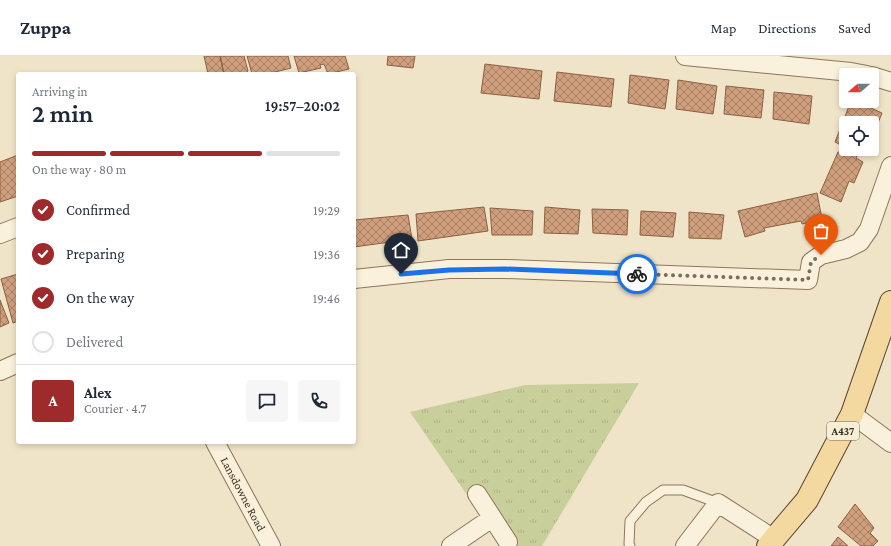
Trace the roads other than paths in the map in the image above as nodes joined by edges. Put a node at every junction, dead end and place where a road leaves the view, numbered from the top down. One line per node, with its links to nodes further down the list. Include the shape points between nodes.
1 (685, 56): 2 (street)
2 (760, 59): 3 (street)
3 (839, 70)
4 (879, 78): 5 (street)
5 (891, 82)
6 (891, 166): 9 (street, via 869,229 860,242 846,249 821,255 811,262 808,280 505,269 449,270)
7 (16, 228): 8 (street)
8 (0, 234)
9 (356, 279)
10 (891, 302): 13 (main road, A437)
11 (16, 364): 12 (street)
12 (0, 371)
13 (852, 414): 14 (street); 20 (main road, A437, via 807,500)
14 (891, 443)
15 (215, 444): 21 (street, Lansdowne Road)
16 (477, 494): 18 (street)
17 (718, 503): 20 (street); 23 (lane, via 683,490 663,490 646,502 630,521); 24 (street)
18 (492, 518): 19 (street); 22 (street)
19 (508, 542)
20 (771, 543)
21 (271, 546)
22 (451, 546)
23 (630, 546)
24 (685, 546)

